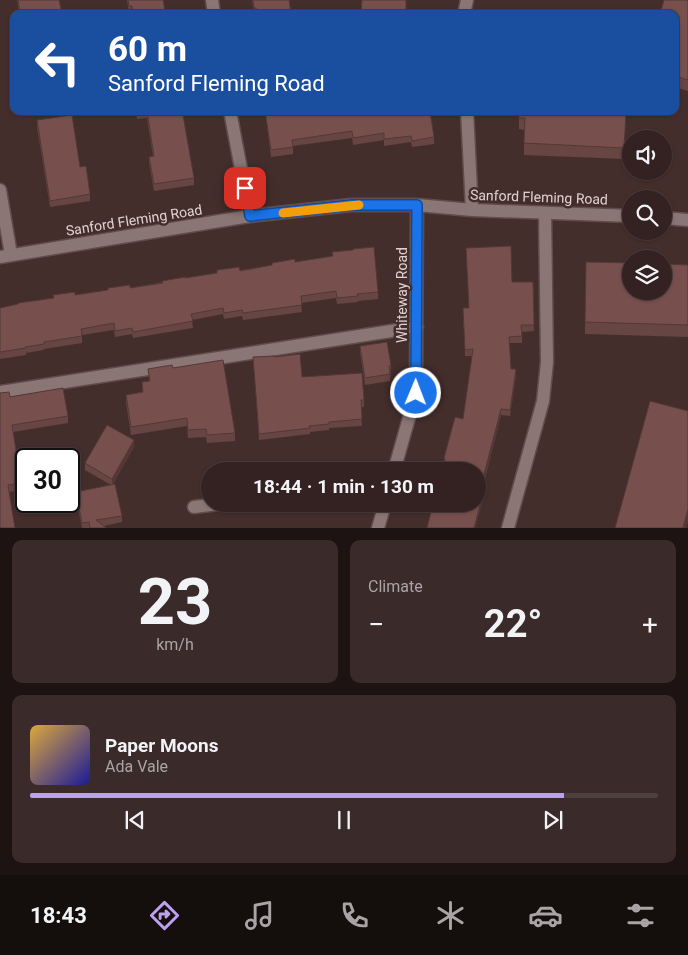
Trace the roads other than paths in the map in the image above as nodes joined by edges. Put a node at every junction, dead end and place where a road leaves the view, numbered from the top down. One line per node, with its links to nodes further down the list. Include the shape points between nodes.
1 (231, 115): 7 (street)
2 (467, 115): 5 (street)
3 (0, 190): 11 (street)
4 (417, 205): 5 (street, Sanford Fleming Road); 7 (street, Sanford Fleming Road, via 352,205); 12 (street, Whiteway Road)
5 (472, 210): 6 (street, Sanford Fleming Road)
6 (546, 213): 8 (street, Sanford Fleming Road); 19 (street, via 545,387)
7 (250, 216): 11 (street, Sanford Fleming Road)
8 (622, 216)
9 (672, 219): 10 (street)
10 (688, 220)
11 (5, 256)
12 (417, 327): 13 (street); 14 (street, Whiteway Road, via 416,393)
13 (0, 392)
14 (397, 462)
15 (201, 506): 16 (street)
16 (194, 507)
17 (383, 512): 18 (street)
18 (378, 528)
19 (508, 528)

